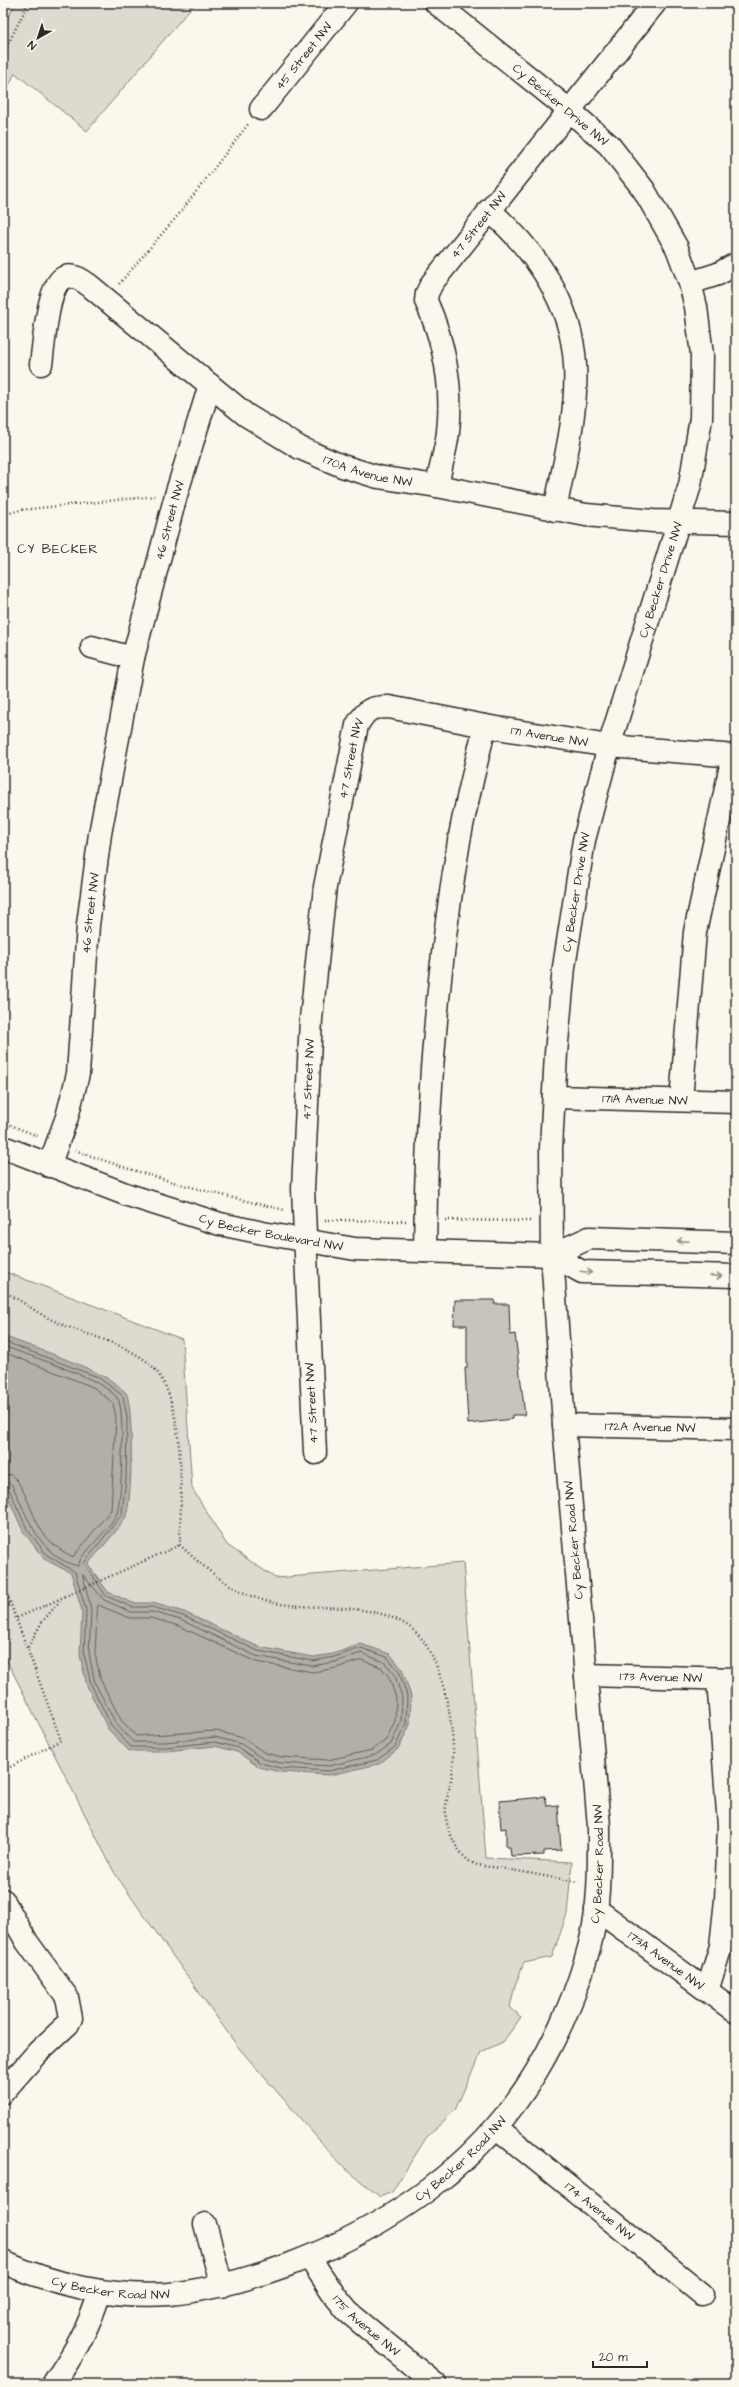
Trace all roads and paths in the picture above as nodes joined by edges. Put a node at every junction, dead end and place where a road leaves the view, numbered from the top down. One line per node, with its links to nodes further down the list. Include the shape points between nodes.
1 (21, 3): 6 (path)
2 (31, 3): 6 (path)
3 (346, 3): 8 (street, 45 Street NW)
4 (436, 3): 9 (street, Cy Becker Drive NW)
5 (655, 3): 9 (street, 47 Street NW)
6 (27, 6): 7 (path)
7 (3, 54)
8 (261, 109): 13 (path, via 179,214)
9 (569, 110): 10 (street, 47 Street NW); 12 (street, Cy Becker Drive NW, via 609,145 644,190 677,248)
10 (489, 210): 16 (street, 47 Street NW, via 432,283 427,294 426,301 443,345 449,389 448,432); 18 (street, via 519,238 537,261 557,296 569,326 575,365 574,412)
11 (736, 264): 12 (street, via 718,274)
12 (690, 283): 20 (street, Cy Becker Drive NW, via 702,355 701,418 690,485)
13 (105, 300): 14 (street, 170A Avenue NW, via 76,277 66,277 58,281 49,311); 15 (street, 170A Avenue NW)
14 (41, 364)
15 (210, 385): 16 (street, 170A Avenue NW, via 246,415 300,448 378,477); 23 (street, 46 Street NW, via 176,495)
16 (437, 486): 18 (street, 170A Avenue NW)
17 (161, 495): 19 (path, via 20,510)
18 (555, 510): 20 (street, 170A Avenue NW, via 586,515)
19 (3, 515)
20 (678, 521): 21 (street, 170A Avenue NW); 26 (street, Cy Becker Drive NW)
21 (736, 523)
22 (92, 647): 23 (street)
23 (133, 658): 32 (street, 46 Street NW, via 98,849 88,925 78,1074)
24 (366, 711): 25 (street, 171 Avenue NW, via 375,707 389,707); 35 (street, 47 Street NW, via 352,739 325,887 308,1078)
25 (485, 726): 26 (street, 171 Avenue NW); 36 (street, via 459,840 442,960 430,1083)
26 (609, 746): 27 (street, 171 Avenue NW); 28 (street, Cy Becker Drive NW, via 584,840 570,926 559,1013)
27 (735, 756): 29 (street, via 695,932)
28 (554, 1098): 29 (street, 171A Avenue NW); 37 (street, Cy Becker Drive NW, via 551,1148)
29 (681, 1100): 30 (street, 171A Avenue NW)
30 (736, 1102)
31 (3, 1122): 32 (path)
32 (58, 1143): 34 (street, 46 Street NW); 35 (path, via 139,1173 212,1194)
33 (3, 1147): 34 (street, Cy Becker Boulevard NW)
34 (49, 1166): 38 (street, Cy Becker Boulevard NW, via 128,1195 220,1224)
35 (304, 1215): 36 (path, via 330,1222); 38 (street, 47 Street NW)
36 (425, 1221): 37 (path); 40 (street)
37 (552, 1221): 41 (street, Cy Becker Drive NW)
38 (304, 1241): 40 (street, Cy Becker Boulevard NW, via 354,1249); 46 (street, 47 Street NW)
39 (736, 1243): 41 (street, Cy Becker Boulevard NW, one-way to 41, via 589,1238)
40 (424, 1251): 41 (street, Cy Becker Boulevard NW)
41 (552, 1255): 42 (street, Cy Becker Boulevard NW, one-way to 42, via 582,1272); 44 (street, Cy Becker Road NW)
42 (736, 1276)
43 (3, 1290): 47 (path, via 50,1318 145,1360 162,1378 171,1399 177,1443)
44 (564, 1425): 45 (street, 172A Avenue NW); 52 (street, Cy Becker Road NW)
45 (736, 1429)
46 (315, 1453)
47 (180, 1545): 49 (path); 55 (path, via 204,1567 235,1588 269,1602 382,1614 406,1625 423,1641 434,1662 445,1697 453,1736 453,1766 446,1818 460,1851 474,1864)
48 (3, 1583): 50 (path)
49 (62, 1599): 50 (path); 51 (path, via 42,1622)
50 (17, 1618): 51 (path)
51 (28, 1648): 54 (path, via 61,1740)
52 (586, 1676): 53 (street, 173 Avenue NW); 55 (street, Cy Becker Road NW, via 599,1826)
53 (727, 1679): 58 (street, via 730,1826 726,1900 721,1946)
54 (3, 1771)
55 (598, 1886): 57 (street, Cy Becker Road NW)
56 (3, 1900): 60 (street, via 27,1942 67,1997 71,2018)
57 (596, 1909): 58 (street, 173A Avenue NW); 61 (street, Cy Becker Road NW, via 591,1942 568,2006 536,2072)
58 (707, 1990): 59 (street, 173A Avenue NW)
59 (736, 2012)
60 (3, 2092)
61 (497, 2128): 63 (street, Cy Becker Road NW, via 448,2175 410,2204 367,2229); 67 (street, 174 Avenue NW)
62 (205, 2224): 65 (street)
63 (309, 2257): 65 (street, Cy Becker Road NW); 69 (street, 175 Avenue NW, via 348,2312)
64 (3, 2262): 66 (street, Cy Becker Road NW, via 47,2279)
65 (222, 2286): 66 (street, Cy Becker Road NW, via 168,2294)
66 (100, 2291): 68 (street, via 78,2348)
67 (702, 2294)
68 (53, 2384)
69 (435, 2384)

